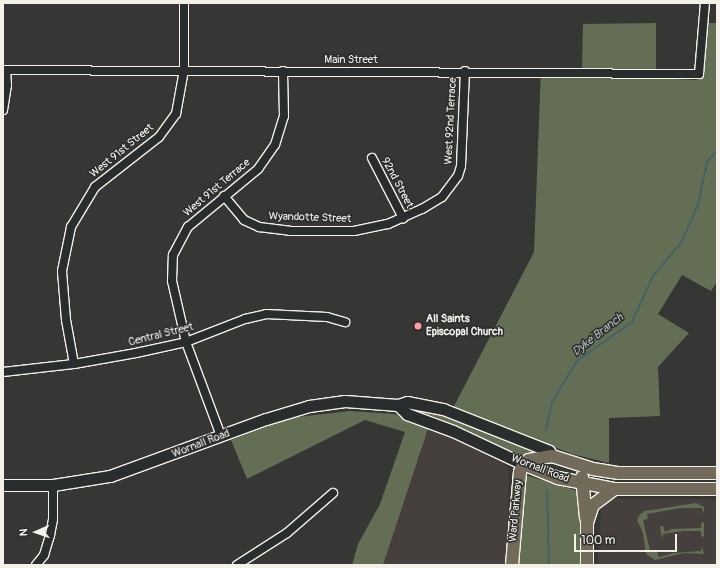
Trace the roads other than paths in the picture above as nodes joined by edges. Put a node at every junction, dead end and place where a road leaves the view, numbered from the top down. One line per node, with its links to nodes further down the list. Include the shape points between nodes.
1 (184, 3): 4 (street, West 91st Street)
2 (705, 3): 6 (street, Main Street, via 699,74)
3 (4, 70): 4 (street, Main Street); 7 (street, via 7,85)
4 (184, 70): 5 (street, Main Street); 14 (street, West 91st Street, via 180,100 170,125 95,187 71,227 62,271 66,320)
5 (283, 71): 6 (street, Main Street); 10 (street, West 91st Terrace, via 284,116 275,145 258,169)
6 (465, 71): 9 (street, West 92nd Terrace)
7 (3, 110)
8 (372, 158): 11 (street, 92nd Street)
9 (459, 171): 11 (street, Wyandotte Street, via 451,188 442,197)
10 (224, 196): 11 (street, Wyandotte Street, via 244,220 273,229 354,231); 13 (street, West 91st Terrace, via 188,227 173,255 172,281)
11 (403, 218)
12 (345, 322): 13 (street, Central Street, via 327,317 266,314 245,319)
13 (186, 342): 14 (street, Central Street); 17 (street, West 91st Terrace)
14 (74, 364): 15 (street, Central Street)
15 (3, 372)
16 (398, 405): 17 (main road, Wornall Road, via 345,401 326,403 266,419); 18 (main road, Wornall Road, via 407,402 444,409 549,450); 19 (main road, Wornall Road, via 407,414 453,431)
17 (221, 436): 24 (main road, Wornall Road, via 124,472)
18 (552, 456): 19 (main road, Ward Parkway, via 529,460); 20 (main road, Wornall Road)
19 (523, 464): 23 (main road, Wornall Road, via 558,478); 31 (main road, Ward Parkway, via 517,490)
20 (576, 465): 21 (main road, Wornall Road, via 619,474); 23 (main road)
21 (717, 474)
22 (3, 484): 24 (main road, Wornall Road)
23 (584, 484): 25 (main road, Wornall Road); 28 (main road, via 584,514)
24 (53, 485): 29 (street, via 53,519 50,535 44,555)
25 (614, 489): 26 (main road, Wornall Road); 28 (main road, via 593,505)
26 (717, 489)
27 (333, 493): 30 (street, via 287,533)
28 (587, 523): 32 (main road)
29 (36, 565)
30 (236, 565)
31 (512, 565)
32 (586, 565)

